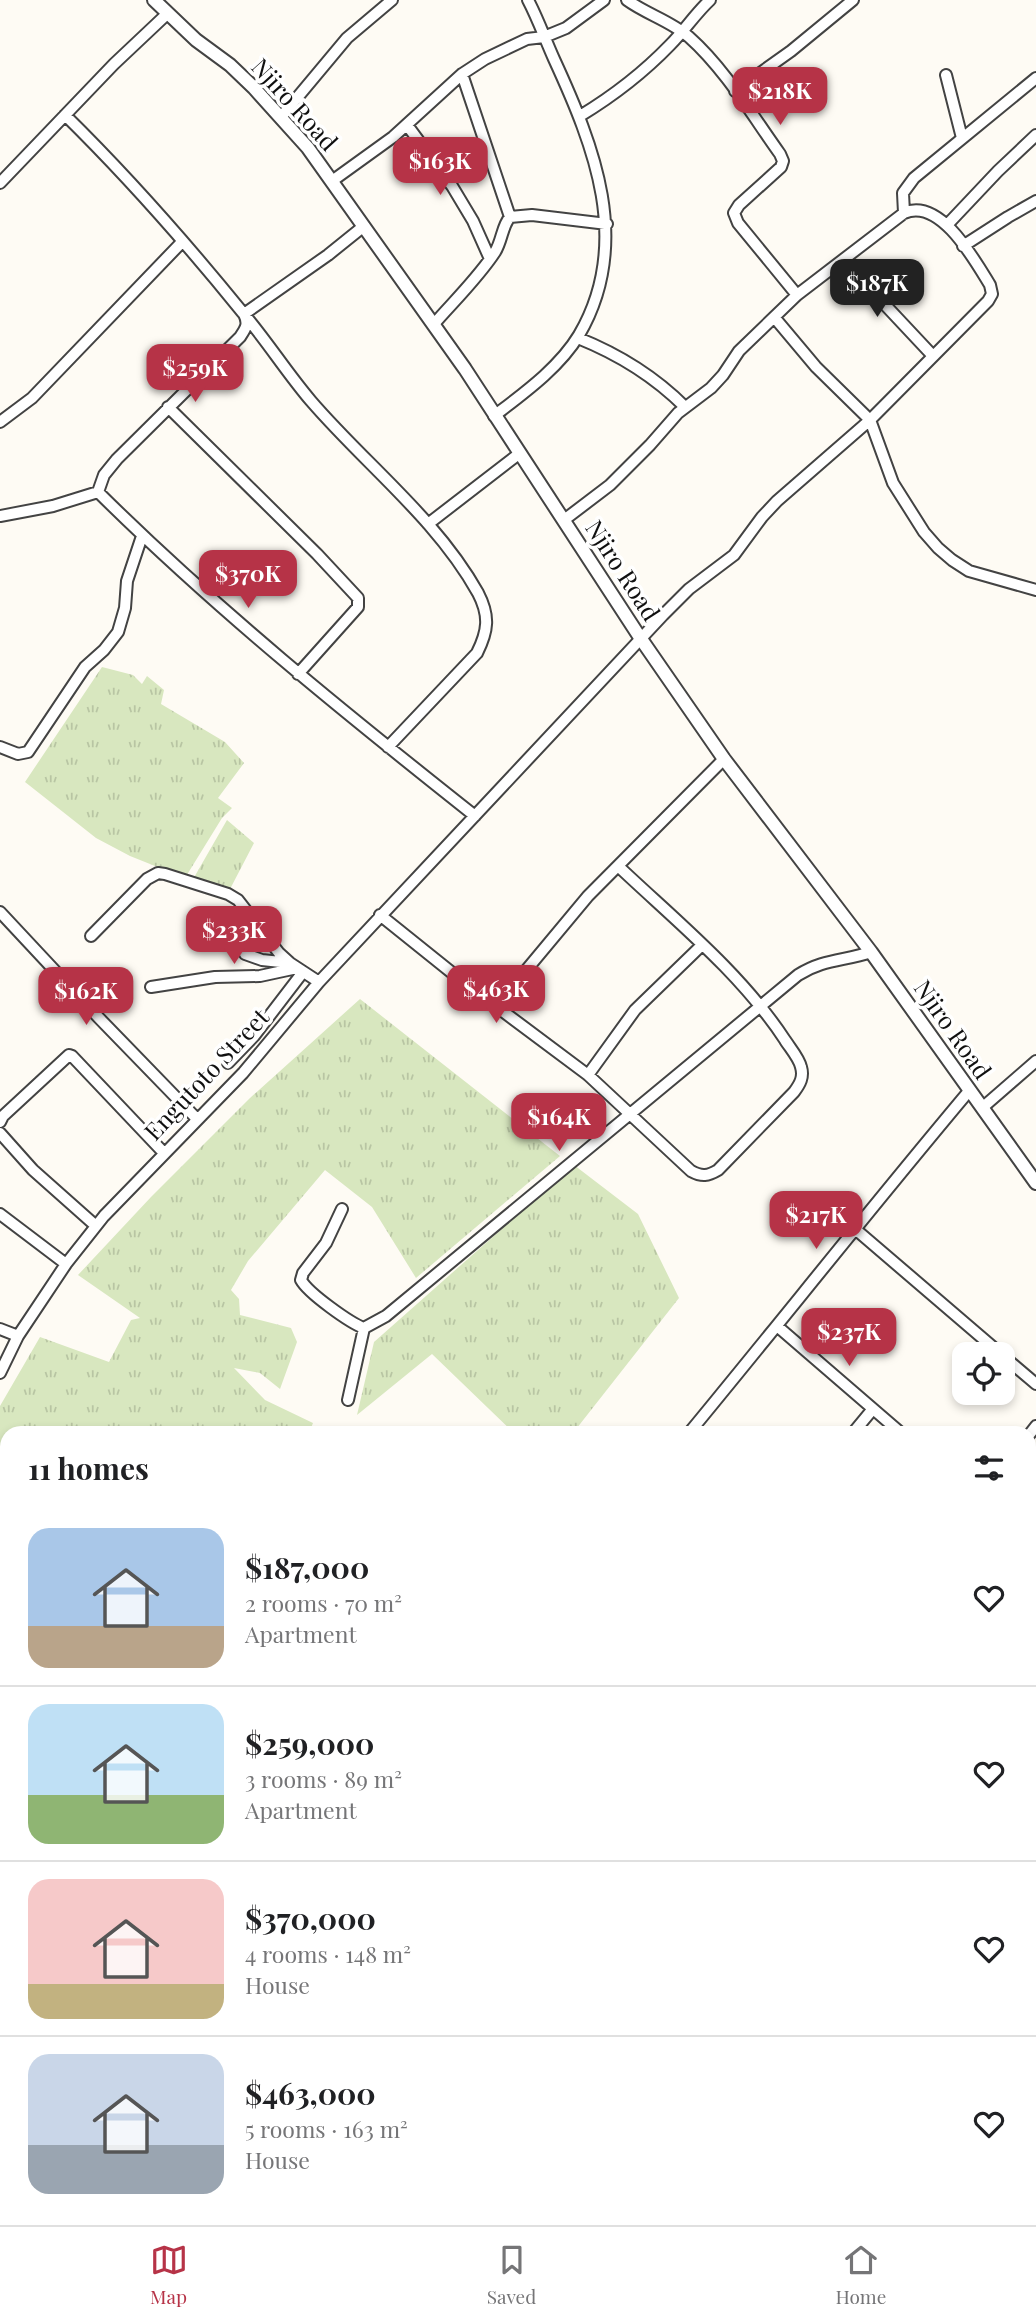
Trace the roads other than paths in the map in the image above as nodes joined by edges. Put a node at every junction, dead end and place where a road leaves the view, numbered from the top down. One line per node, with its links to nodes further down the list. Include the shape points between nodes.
1 (154, 0): 8 (street, Njiro Road)
2 (391, 0): 17 (street, via 347,38)
3 (528, 0): 10 (street)
4 (604, 0): 10 (street, via 566,29)
5 (627, 0): 9 (street)
6 (710, 0): 9 (street)
7 (853, 0): 14 (street)
8 (167, 14): 15 (street); 17 (street, Njiro Road, via 230,65)
9 (681, 32): 14 (street); 16 (street, via 646,69)
10 (544, 37): 11 (street, via 512,45); 16 (street)
11 (462, 74): 18 (street); 25 (street)
12 (946, 75): 20 (street)
13 (1036, 78): 20 (street)
14 (735, 91): 33 (street, via 783,161 773,176 739,205 735,218)
15 (65, 115): 22 (street); 29 (street)
16 (580, 116): 26 (street)
17 (281, 117): 21 (street, Njiro Road)
18 (407, 125): 21 (street); 31 (street, via 452,186)
19 (1036, 135): 27 (street)
20 (962, 138): 24 (street, via 906,187)
21 (332, 181): 28 (street, Njiro Road)
22 (0, 183)
23 (1036, 201): 30 (street)
24 (904, 213): 27 (street, via 921,210); 32 (street)
25 (510, 216): 26 (street); 31 (street)
26 (607, 224): 37 (street, via 602,274)
27 (947, 225): 30 (street)
28 (364, 226): 34 (street); 36 (street, Njiro Road)
29 (182, 242): 34 (street); 43 (street, via 32,398)
30 (963, 246): 38 (street, Engutoto Street, via 992,294)
31 (490, 259): 36 (street)
32 (843, 260): 33 (street); 38 (street)
33 (797, 295): 35 (street)
34 (244, 314): 39 (street, via 247,326 240,337); 48 (street, via 311,401)
35 (774, 317): 40 (street, via 739,351 711,388); 42 (street)
36 (434, 324): 41 (street, Njiro Road)
37 (578, 338): 40 (street, via 640,369); 41 (street, via 545,375)
38 (933, 356): 42 (street, Engutoto Street)
39 (168, 407): 45 (street, via 117,459); 52 (street, via 358,598 358,607)
40 (685, 407): 47 (street, via 610,485)
41 (494, 415): 44 (street, Njiro Road)
42 (870, 420): 50 (street, via 893,483 938,548 969,570); 51 (street, Engutoto Street, via 777,501 738,551 689,589)
43 (0, 422)
44 (520, 453): 47 (street, Njiro Road); 48 (street)
45 (97, 492): 46 (street); 49 (street)
46 (0, 516)
47 (564, 520): 51 (street, Njiro Road)
48 (428, 524): 54 (street, via 478,594 486,635 477,653)
49 (142, 536): 52 (street); 53 (street, via 127,581 122,623 113,640 85,667 28,752 18,754)
50 (1036, 590)
51 (641, 639): 55 (street, Njiro Road); 56 (street, Engutoto Street)
52 (299, 674): 54 (street)
53 (0, 747)
54 (388, 747): 56 (street)
55 (724, 759): 57 (street); 63 (street, Njiro Road)
56 (475, 816): 59 (street, Engutoto Street)
57 (618, 866): 62 (street); 67 (street)
58 (0, 912): 75 (street)
59 (380, 915): 65 (street, Engutoto Street); 71 (street)
60 (260, 931): 61 (street, via 244,906 228,894 158,873); 64 (street); 64 (street, via 242,952)
61 (91, 936)
62 (702, 945): 68 (street); 71 (street, via 635,1010)
63 (871, 952): 68 (street, via 814,965); 72 (street, Njiro Road)
64 (297, 968): 65 (street); 66 (street); 70 (street, via 261,1028)
65 (319, 982): 75 (street, Engutoto Street, via 243,1073)
66 (151, 987)
67 (503, 998)
68 (761, 1007): 74 (street); 74 (street, via 800,1064 802,1076 794,1092 718,1170 700,1176 691,1171)
69 (1036, 1061): 73 (street)
70 (228, 1063)
71 (588, 1075): 74 (street)
72 (969, 1091): 73 (street, Njiro Road); 83 (street)
73 (982, 1108): 79 (street, Njiro Road)
74 (630, 1115): 86 (street, via 386,1316)
75 (197, 1119): 78 (street, Engutoto Street)
76 (0, 1122): 78 (street, via 69,1055)
77 (0, 1133): 82 (street, via 33,1170)
78 (164, 1153): 82 (street, Engutoto Street)
79 (1036, 1183)
80 (342, 1209): 86 (street, via 301,1280)
81 (0, 1214): 84 (street)
82 (96, 1226): 84 (street, Engutoto Street)
83 (854, 1228): 85 (street); 89 (street)
84 (66, 1264): 88 (street, Engutoto Street)
85 (778, 1326): 94 (street); 95 (street)
86 (364, 1328): 93 (street)
87 (0, 1329): 88 (street)
88 (18, 1336): 91 (street, Engutoto Street)
89 (987, 1342)
90 (1015, 1366): 92 (street)
91 (0, 1373)
92 (1036, 1384)
93 (348, 1400)
94 (872, 1410): 96 (street); 97 (street)
95 (694, 1426)
96 (859, 1426)
97 (892, 1426)

